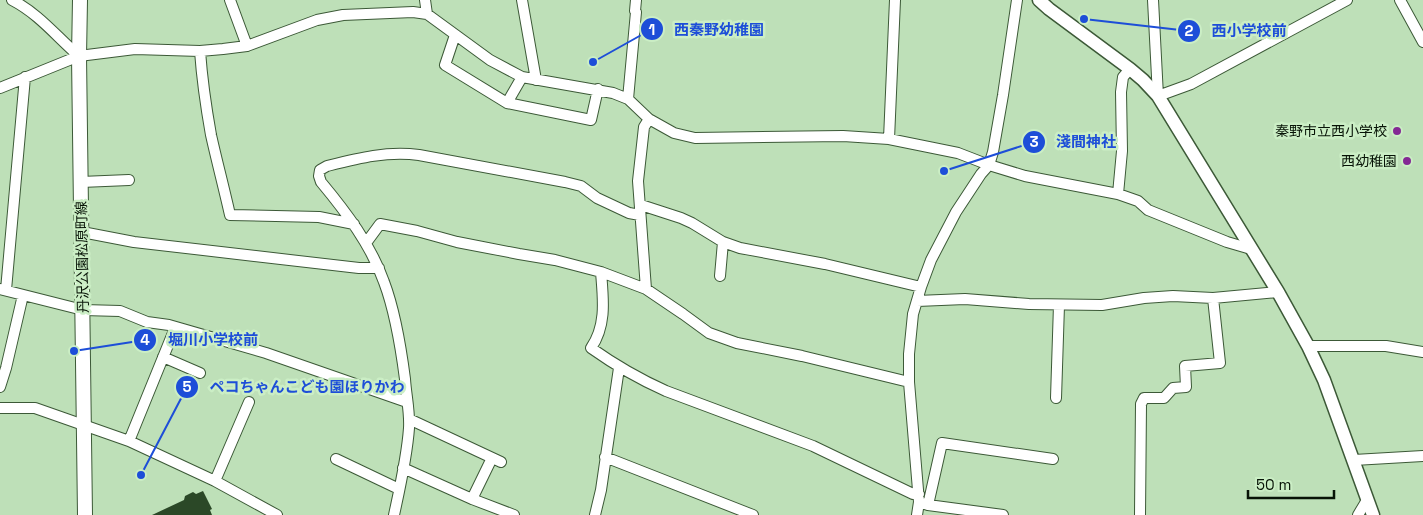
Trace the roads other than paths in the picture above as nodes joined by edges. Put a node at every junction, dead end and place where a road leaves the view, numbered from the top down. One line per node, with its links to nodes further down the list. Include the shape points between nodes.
1 (12, 0): 18 (street, via 39,17)
2 (80, 0): 18 (main road, 丹沢公園松原町線)
3 (230, 0): 16 (street)
4 (426, 0): 13 (street)
5 (522, 0): 22 (street)
6 (636, 0): 26 (street)
7 (895, 0): 29 (street)
8 (1017, 0): 30 (street)
9 (1039, 0): 19 (street)
10 (1153, 0): 25 (street)
11 (1347, 0): 25 (street, via 1191,84)
12 (1400, 0): 15 (street)
13 (428, 14): 14 (street); 16 (street, via 343,15 317,20)
14 (455, 35): 21 (street, via 490,60); 27 (street, via 445,65)
15 (1423, 42)
16 (247, 46): 17 (street)
17 (200, 51): 18 (street, via 135,49); 35 (street, via 204,96 230,215 319,217)
18 (79, 56): 20 (street); 32 (main road, 丹沢公園松原町線)
19 (1130, 69): 25 (street); 33 (street, via 1124,77 1121,92 1122,151)
20 (25, 77): 23 (street); 45 (street)
21 (522, 77): 22 (street); 27 (street)
22 (536, 80): 24 (street)
23 (0, 88)
24 (598, 90): 26 (street); 27 (street, via 591,120)
25 (1158, 96): 39 (street)
26 (628, 99): 28 (street)
27 (507, 103)
28 (649, 119): 29 (street, via 674,133 695,138 843,136); 34 (street, via 644,127 638,181)
29 (889, 139): 30 (street, via 958,153)
30 (989, 165): 33 (street, via 1025,176); 43 (street, via 956,212)
31 (129, 180): 32 (street)
32 (81, 182): 36 (main road, 丹沢公園松原町線)
33 (1118, 194): 39 (street, via 1138,200 1148,210)
34 (641, 210): 35 (street, via 629,213 597,198 581,186 565,182 403,153 360,157 320,170 321,182); 37 (street, via 681,218); 44 (street)
35 (354, 224): 38 (street)
36 (82, 232): 40 (street, via 134,242); 51 (main road, 丹沢公園松原町線)
37 (723, 242): 42 (street); 43 (street)
38 (366, 243): 40 (street); 41 (street, via 380,224)
39 (1251, 249): 46 (street)
40 (378, 268): 62 (street, via 385,282 397,329)
41 (601, 272): 44 (street); 56 (street, via 604,313 591,348)
42 (720, 276)
43 (921, 287): 49 (street)
44 (646, 289): 58 (street, via 709,333 737,343)
45 (3, 290): 47 (street)
46 (1278, 292): 48 (street); 53 (street)
47 (23, 294): 51 (street); 59 (street)
48 (1213, 298): 50 (street, via 1173,296 1102,305); 86 (street, via 1220,363 1185,366 1186,387 1173,388 1164,398 1144,398 1141,404)
49 (916, 301): 50 (street, via 965,299); 58 (street)
50 (1058, 305): 60 (street)
51 (83, 310): 52 (street, via 120,311 146,322); 65 (main road, 丹沢公園松原町線)
52 (175, 328): 55 (street); 62 (street, via 266,353)
53 (1308, 346): 54 (street, via 1386,346); 71 (street)
54 (1423, 352)
55 (163, 357): 57 (street); 66 (street)
56 (619, 368): 68 (street); 76 (street, via 666,391 813,446)
57 (200, 373)
58 (908, 382): 76 (street)
59 (0, 387)
60 (1056, 398)
61 (249, 402): 73 (street)
62 (407, 402): 64 (street)
63 (0, 408): 65 (street, via 35,408)
64 (409, 419): 72 (street); 75 (street, via 497,460)
65 (85, 426): 66 (street); 78 (main road, 丹沢公園松原町線)
66 (129, 441): 73 (street)
67 (1423, 456): 71 (street)
68 (605, 457): 82 (street); 83 (street)
69 (336, 459): 74 (street)
70 (1053, 459): 76 (street, via 942,443)
71 (1354, 460): 77 (street)
72 (403, 468): 74 (street); 75 (street)
73 (214, 481): 79 (street)
74 (399, 489): 80 (street)
75 (472, 499): 81 (street)
76 (922, 500): 84 (street); 85 (street)
77 (1368, 500): 87 (street); 88 (street)
78 (85, 515)
79 (277, 515)
80 (394, 515)
81 (514, 515)
82 (595, 515)
83 (753, 515)
84 (917, 515)
85 (1002, 515)
86 (1140, 515)
87 (1358, 515)
88 (1373, 515)

